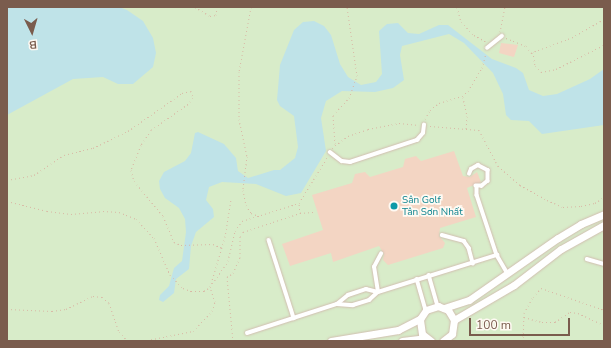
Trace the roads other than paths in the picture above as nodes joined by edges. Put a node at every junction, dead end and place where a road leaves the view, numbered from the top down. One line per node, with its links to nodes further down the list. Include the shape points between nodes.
1 (502, 36): 2 (lane)
2 (487, 48)
3 (424, 125): 4 (lane, via 417,140 350,162 342,161)
4 (330, 152)
5 (469, 174): 11 (lane, via 471,169 478,166 488,170 488,181 482,186 476,186)
6 (604, 214): 12 (street, via 581,224)
7 (604, 226): 16 (street, via 561,249)
8 (442, 234): 14 (lane, via 464,241)
9 (269, 240): 24 (lane)
10 (381, 254): 20 (lane, via 374,267)
11 (497, 255): 14 (lane); 18 (lane)
12 (532, 257): 16 (street); 18 (street)
13 (587, 258): 15 (lane)
14 (473, 263): 17 (lane)
15 (604, 264)
16 (539, 266): 26 (street, via 514,286)
17 (429, 275): 19 (lane); 22 (lane)
18 (508, 275): 22 (street, via 462,305)
19 (417, 279): 20 (lane); 23 (lane)
20 (378, 292): 21 (lane, via 369,300 353,305); 21 (lane, via 366,289 348,295)
21 (337, 304): 24 (lane)
22 (441, 307): 23 (street); 26 (street)
23 (426, 310): 25 (street)
24 (294, 318): 27 (lane)
25 (420, 319): 28 (street, via 420,330); 30 (street, via 398,330)
26 (454, 320): 29 (street, via 452,334)
27 (247, 333)
28 (428, 340): 31 (street)
29 (446, 340)
30 (331, 341)
31 (402, 341)

